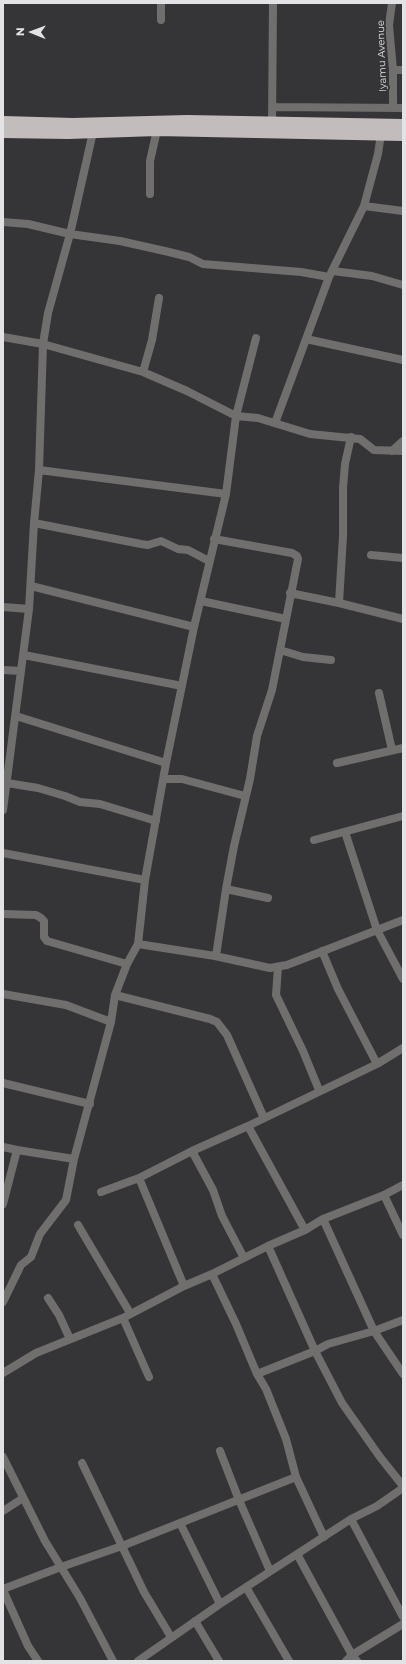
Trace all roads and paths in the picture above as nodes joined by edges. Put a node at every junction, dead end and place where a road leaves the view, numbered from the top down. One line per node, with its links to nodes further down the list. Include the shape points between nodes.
1 (162, 3): 4 (street)
2 (273, 3): 7 (street)
3 (392, 3): 5 (street, Iyamu Avenue, via 389,30)
4 (161, 20)
5 (393, 70): 6 (street); 8 (street, Iyamu Avenue)
6 (403, 70)
7 (272, 107): 8 (street); 12 (street)
8 (394, 108): 9 (street)
9 (403, 108)
10 (3, 122): 12 (highway, via 73,124 187,121)
11 (403, 125): 12 (highway)
12 (272, 128): 13 (highway); 16 (highway)
13 (157, 130): 15 (highway); 18 (street, via 150,161)
14 (3, 132): 15 (highway)
15 (93, 132): 22 (street)
16 (381, 134): 17 (highway); 19 (street)
17 (403, 134)
18 (150, 194)
19 (364, 206): 20 (street); 23 (street)
20 (403, 211)
21 (3, 222): 22 (street, via 28,224)
22 (70, 234): 23 (street, via 189,256 202,264); 29 (street, via 48,313)
23 (331, 274): 24 (street, via 377,277); 28 (street)
24 (403, 285)
25 (159, 298): 31 (street, via 152,340)
26 (3, 337): 29 (street)
27 (256, 338): 32 (street)
28 (306, 339): 30 (street); 33 (street)
29 (43, 344): 31 (street); 38 (street)
30 (403, 360)
31 (143, 372): 32 (street)
32 (236, 416): 33 (street, via 258,418); 39 (street)
33 (275, 424): 34 (street, via 310,434)
34 (351, 437): 36 (street, via 360,439 374,450); 48 (street, via 343,488)
35 (403, 441): 36 (street)
36 (392, 451): 37 (street)
37 (403, 451)
38 (39, 470): 39 (street); 40 (street)
39 (226, 494): 41 (street)
40 (34, 523): 44 (street, via 148,545 161,540); 45 (street)
41 (214, 539): 44 (street); 46 (street, via 295,554 298,559)
42 (371, 555): 43 (street)
43 (403, 558)
44 (209, 561): 47 (street)
45 (31, 586): 50 (street); 53 (street)
46 (290, 593): 48 (street); 51 (street)
47 (201, 601): 51 (street); 53 (street)
48 (339, 603): 52 (street)
49 (3, 607): 50 (street)
50 (29, 609): 55 (street)
51 (286, 619): 54 (street)
52 (403, 619)
53 (194, 627): 59 (street)
54 (280, 650): 56 (street, via 303,657); 68 (street, via 272,690 257,736)
55 (24, 655): 58 (street); 59 (street)
56 (331, 660)
57 (3, 670): 58 (street)
58 (21, 671): 61 (street)
59 (182, 686): 64 (street)
60 (379, 693): 63 (street)
61 (16, 716): 64 (street); 67 (street)
62 (403, 748): 63 (street)
63 (392, 750): 65 (street)
64 (166, 763): 66 (street)
65 (337, 763)
66 (164, 779): 68 (street, via 182,779); 71 (street)
67 (7, 784): 69 (street); 71 (street, via 38,788 80,802 100,804)
68 (245, 796): 76 (street)
69 (3, 810)
70 (403, 816): 72 (street)
71 (156, 821): 75 (street)
72 (344, 832): 73 (street); 80 (street)
73 (314, 840)
74 (3, 853): 75 (street)
75 (145, 880): 81 (street)
76 (226, 889): 77 (street); 83 (street)
77 (268, 898)
78 (3, 914): 84 (street, via 36,915 44,921 44,937 47,941)
79 (403, 920): 80 (street)
80 (377, 930): 82 (street); 86 (street)
81 (138, 944): 83 (street); 84 (street)
82 (322, 951): 85 (street, via 287,966); 91 (street)
83 (216, 956): 85 (street, via 270,968)
84 (127, 964): 88 (street)
85 (278, 967): 93 (street, via 276,995 304,1051)
86 (403, 979)
87 (3, 994): 89 (street, via 66,1005)
88 (115, 995): 89 (street); 95 (street, via 217,1022 227,1035)
89 (111, 1022): 94 (street)
90 (403, 1048): 91 (street)
91 (376, 1064): 93 (street)
92 (3, 1083): 94 (street)
93 (319, 1090): 95 (street)
94 (90, 1104): 100 (street)
95 (264, 1118): 96 (street)
96 (248, 1126): 99 (street); 108 (street)
97 (3, 1148): 98 (street)
98 (18, 1150): 100 (street); 105 (street)
99 (192, 1151): 101 (street); 111 (street)
100 (74, 1159): 115 (street, via 66,1200 40,1234 31,1257 21,1265)
101 (139, 1178): 103 (street); 113 (street)
102 (403, 1185): 104 (street)
103 (102, 1192)
104 (384, 1196): 106 (street); 109 (street)
105 (3, 1204)
106 (324, 1218): 108 (street); 118 (street)
107 (78, 1225): 116 (street)
108 (305, 1230): 110 (street)
109 (403, 1235)
110 (268, 1246): 111 (street); 120 (street)
111 (244, 1258): 112 (street)
112 (212, 1274): 113 (street); 122 (street)
113 (184, 1286): 116 (street)
114 (48, 1298): 119 (street)
115 (3, 1302)
116 (127, 1315): 119 (street); 124 (street)
117 (403, 1320): 118 (street)
118 (374, 1331): 120 (street, via 328,1344); 123 (street)
119 (70, 1339): 121 (street, via 36,1353)
120 (315, 1351): 122 (street); 129 (street, via 342,1403)
121 (3, 1374)
122 (257, 1374): 128 (street, via 266,1389 286,1439)
123 (403, 1374)
124 (149, 1377)
125 (220, 1451): 131 (street)
126 (3, 1457): 130 (street)
127 (82, 1463): 136 (street)
128 (296, 1477): 131 (street); 135 (street)
129 (403, 1487): 133 (street, via 377,1506)
130 (23, 1498): 132 (street); 138 (street)
131 (239, 1500): 134 (street); 139 (street)
132 (3, 1511)
133 (351, 1519): 135 (street); 143 (street)
134 (180, 1523): 136 (street); 142 (street)
135 (324, 1537): 137 (street)
136 (122, 1546): 138 (street); 146 (street, via 144,1592)
137 (296, 1554): 139 (street); 148 (street)
138 (61, 1567): 141 (street); 150 (street)
139 (270, 1572): 140 (street)
140 (246, 1587): 142 (street); 153 (street)
141 (3, 1590): 149 (street, via 28,1646)
142 (220, 1604): 144 (street)
143 (403, 1617)
144 (196, 1621): 146 (street); 152 (street)
145 (403, 1624): 148 (street)
146 (171, 1637): 147 (street)
147 (146, 1658): 151 (street)
148 (352, 1659)
149 (38, 1661)
150 (113, 1661)
151 (138, 1661)
152 (219, 1661)
153 (289, 1661)

